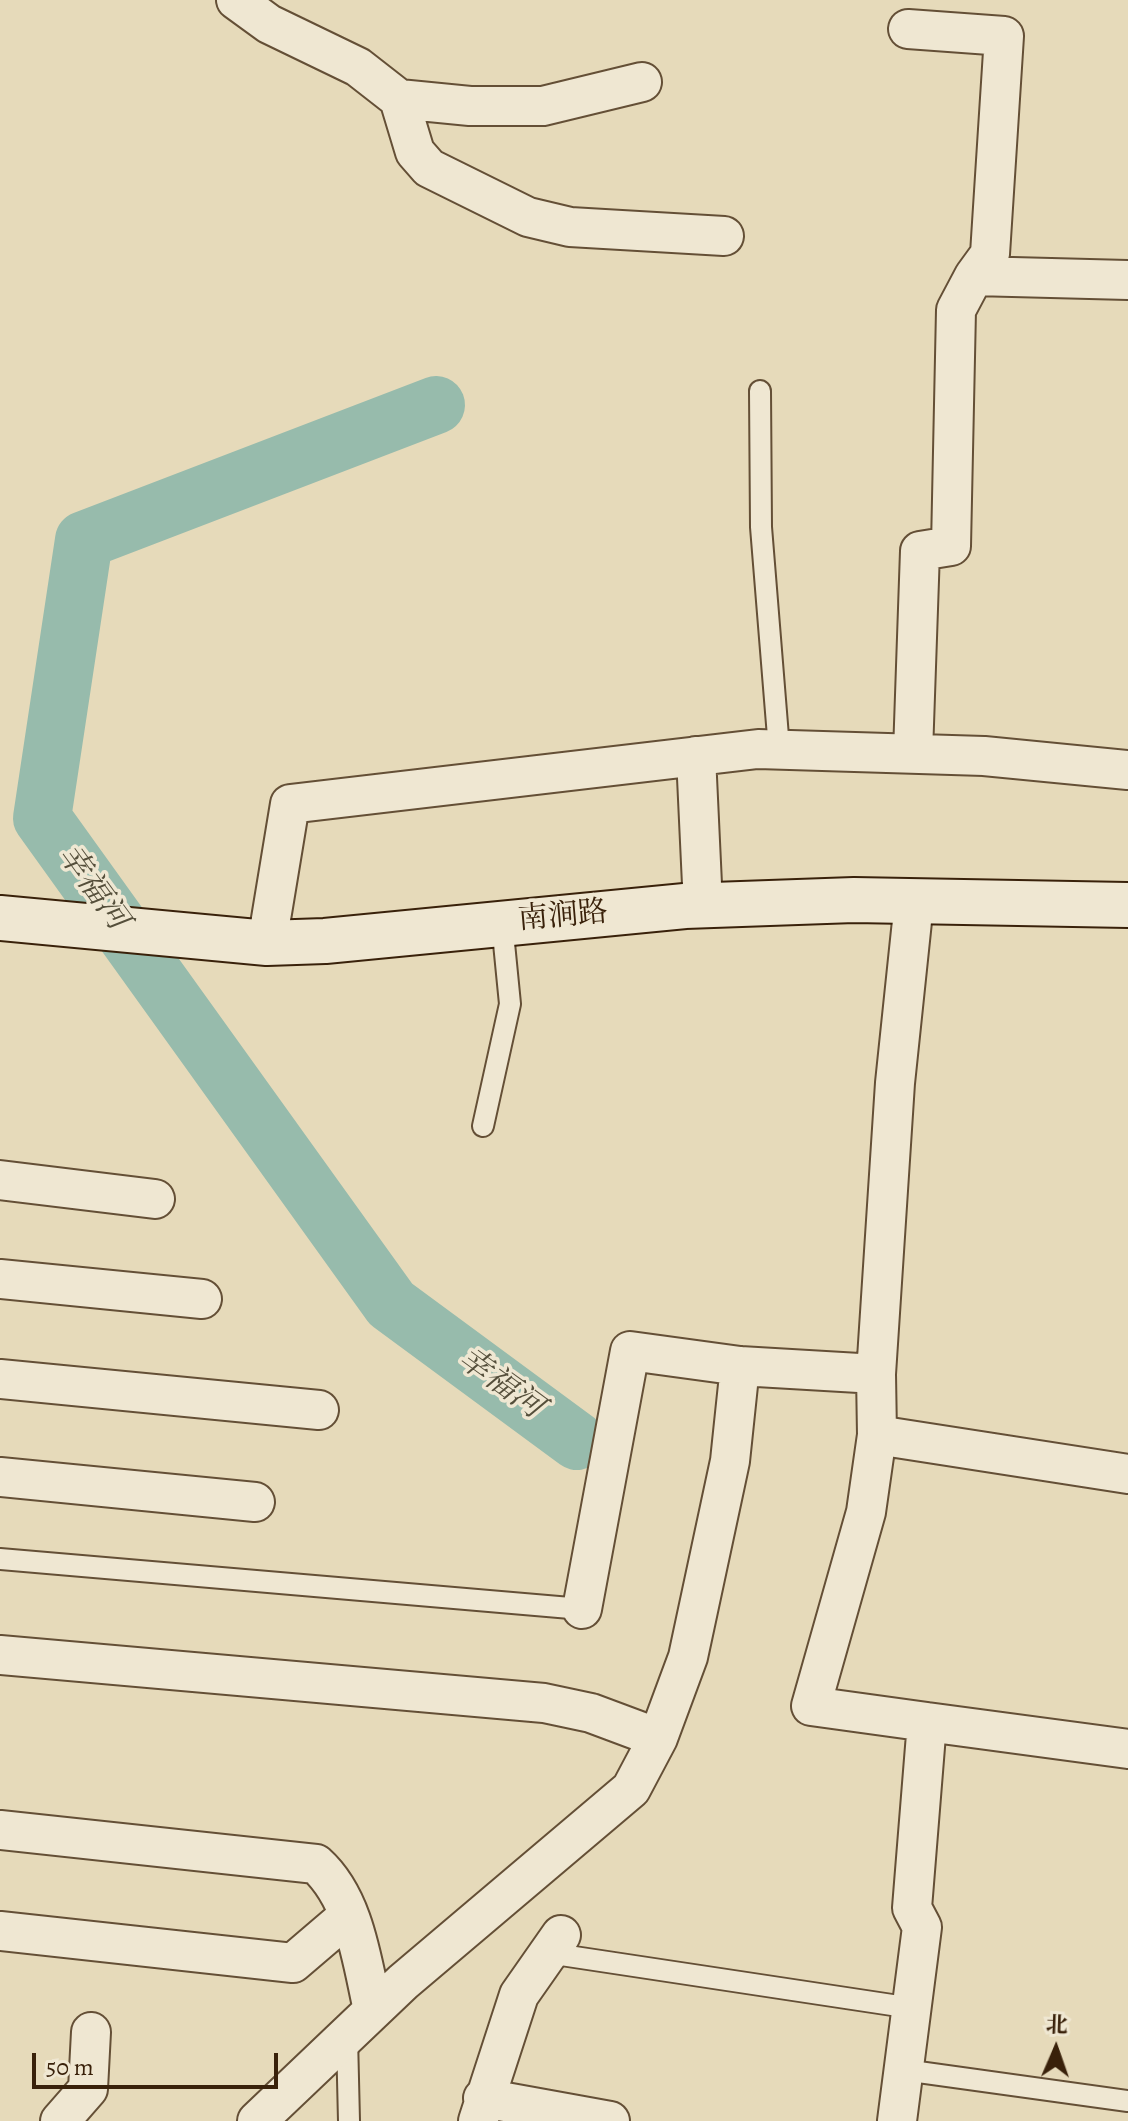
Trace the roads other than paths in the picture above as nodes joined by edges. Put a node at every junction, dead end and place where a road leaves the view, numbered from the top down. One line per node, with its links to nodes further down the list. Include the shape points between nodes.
1 (236, 0): 4 (street, via 269,24 358,67)
2 (908, 29): 6 (street, via 1004,36 990,254)
3 (642, 82): 4 (street, via 543,106)
4 (399, 99): 5 (street, via 415,152 429,168 528,217 570,227)
5 (724, 236)
6 (974, 276): 7 (street); 10 (street, via 956,310 951,546 920,551)
7 (1128, 280)
8 (760, 391): 9 (lane, via 761,527)
9 (779, 749): 10 (street); 11 (street)
10 (913, 753): 12 (street)
11 (696, 756): 15 (street); 18 (street, via 290,804)
12 (1128, 770)
13 (914, 902): 14 (main road, 南涧路); 15 (main road, 南涧路); 25 (street, via 895,1083)
14 (1128, 905)
15 (703, 906): 17 (main road, 南涧路)
16 (4, 919): 18 (main road, 南涧路)
17 (502, 923): 18 (main road, 南涧路); 19 (lane, via 510,1004)
18 (267, 943)
19 (483, 1126)
20 (0, 1180): 21 (street)
21 (155, 1199)
22 (0, 1279): 23 (street)
23 (202, 1299)
24 (740, 1366): 25 (street); 33 (street, via 630,1351); 36 (street, via 730,1461 691,1642)
25 (876, 1374): 28 (street)
26 (0, 1379): 27 (street)
27 (319, 1410)
28 (877, 1435): 29 (street); 35 (street, via 866,1512 811,1706)
29 (1128, 1474)
30 (0, 1477): 31 (street)
31 (255, 1502)
32 (0, 1559): 33 (lane)
33 (582, 1609)
34 (0, 1655): 36 (street, via 544,1703 591,1713)
35 (927, 1722): 37 (street); 42 (street, via 912,1908 922,1927)
36 (658, 1738): 43 (street, via 631,1789)
37 (1128, 1749)
38 (0, 1830): 39 (street, via 316,1864 330,1876)
39 (348, 1916): 40 (street, via 293,1963); 43 (street)
40 (0, 1931)
41 (554, 1944): 42 (lane); 47 (street, via 519,1995)
42 (912, 2008): 45 (street)
43 (360, 2022): 48 (lane); 50 (street)
44 (91, 2032): 49 (street, via 88,2089)
45 (904, 2070): 46 (lane); 52 (street)
46 (1128, 2101)
47 (480, 2110): 51 (street)
48 (348, 2113)
49 (60, 2121)
50 (257, 2121)
51 (610, 2121)
52 (897, 2121)

